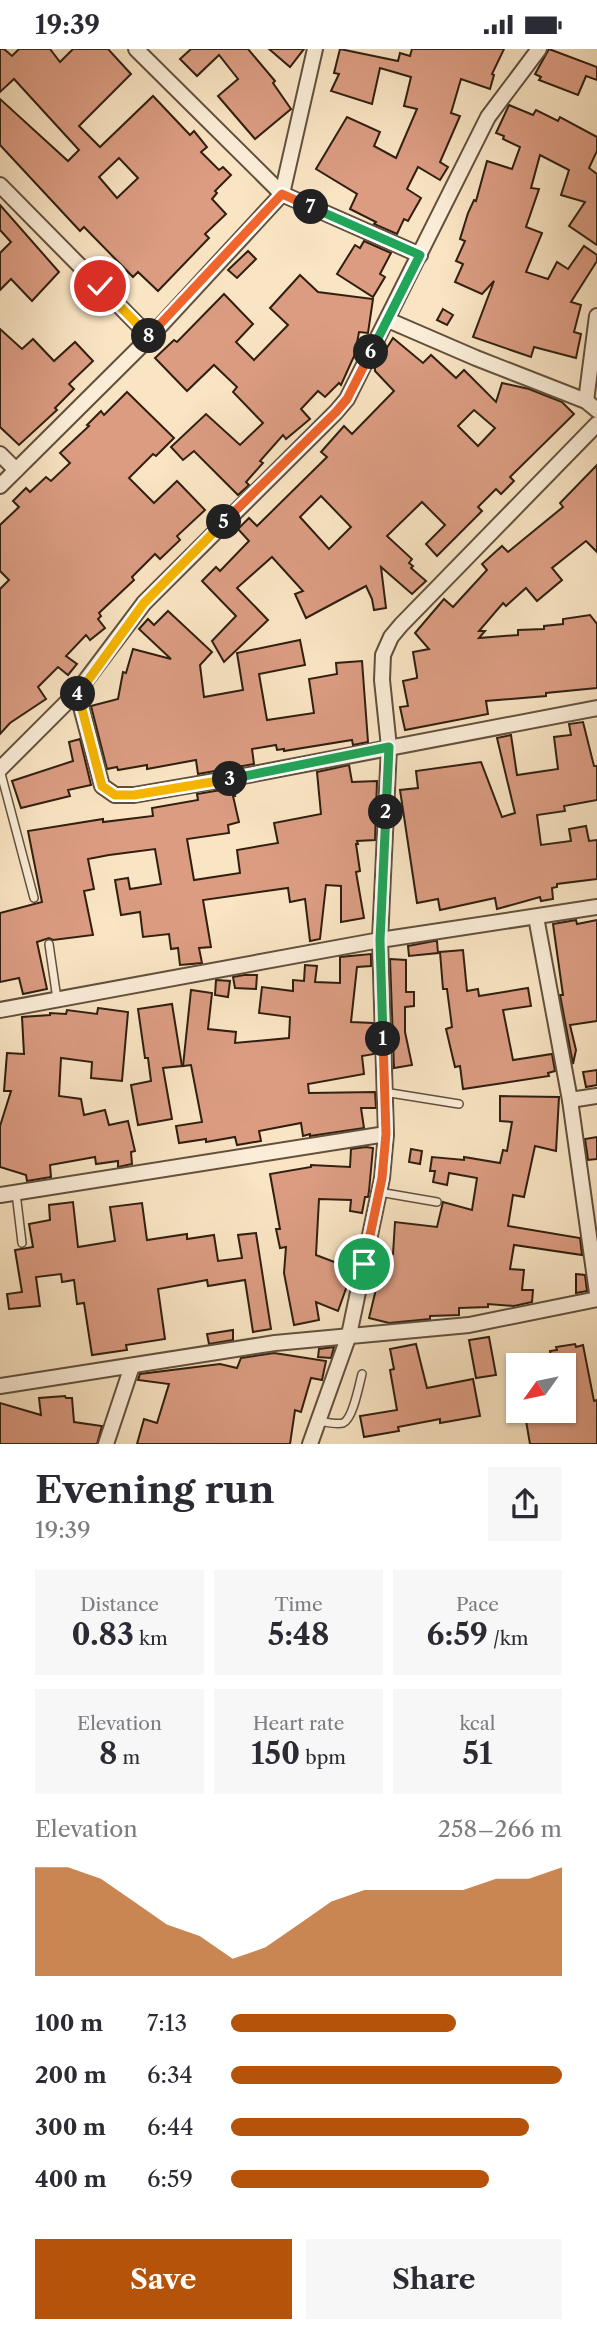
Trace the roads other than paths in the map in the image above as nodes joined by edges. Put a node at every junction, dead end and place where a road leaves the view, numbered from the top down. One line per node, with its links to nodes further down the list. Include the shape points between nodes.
1 (136, 49): 5 (street)
2 (315, 49): 5 (street)
3 (539, 49): 6 (street, via 488,117)
4 (0, 185): 9 (street)
5 (282, 194): 6 (street); 9 (street)
6 (420, 255): 8 (street)
7 (597, 316): 10 (street)
8 (388, 320): 10 (street); 15 (street, via 347,399 144,603)
9 (150, 337): 13 (street)
10 (591, 405)
11 (597, 424): 17 (street, via 391,637 383,655 382,680)
12 (0, 454): 13 (street)
13 (16, 470): 14 (street)
14 (0, 487)
15 (78, 692): 17 (street, via 102,786 115,795); 18 (street)
16 (597, 708): 17 (street)
17 (389, 747): 22 (street)
18 (0, 769): 19 (lane)
19 (34, 898)
20 (597, 907): 21 (street)
21 (536, 917): 22 (street); 28 (street)
22 (380, 940): 24 (street); 26 (street)
23 (49, 944): 24 (lane)
24 (58, 1000): 25 (street)
25 (0, 1010)
26 (384, 1092): 29 (lane); 30 (street)
27 (597, 1096): 28 (street)
28 (570, 1100): 35 (street)
29 (459, 1104)
30 (386, 1134): 31 (street); 32 (street)
31 (379, 1192): 34 (lane); 39 (street)
32 (16, 1193): 33 (street); 36 (lane)
33 (0, 1195)
34 (437, 1202)
35 (591, 1209): 37 (street)
36 (22, 1243)
37 (597, 1293)
38 (597, 1299): 39 (street, via 469,1325)
39 (349, 1335): 40 (street); 43 (street)
40 (132, 1366): 42 (street); 44 (street)
41 (362, 1374): 43 (lane, via 346,1421)
42 (0, 1386)
43 (318, 1421): 45 (street)
44 (106, 1444)
45 (310, 1444)

